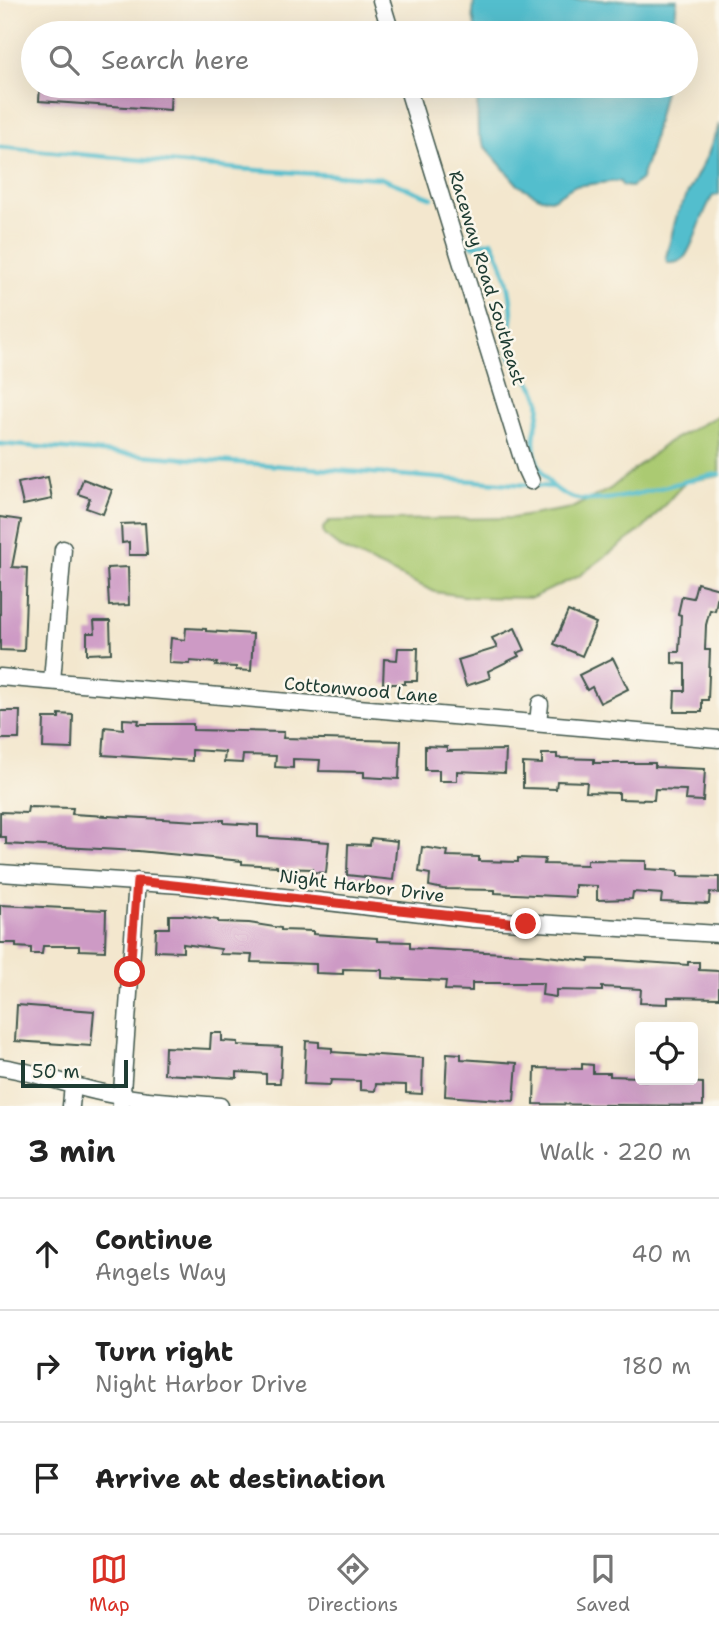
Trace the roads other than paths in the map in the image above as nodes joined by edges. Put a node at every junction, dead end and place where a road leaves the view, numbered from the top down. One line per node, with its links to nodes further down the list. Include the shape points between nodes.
1 (381, 0): 2 (street)
2 (387, 21)
3 (411, 98): 4 (street, Raceway Road Southeast)
4 (531, 481)
5 (63, 549): 7 (street)
6 (0, 677): 7 (street, Cottonwood Lane)
7 (51, 681): 9 (street, Cottonwood Lane)
8 (540, 704): 9 (street)
9 (538, 723): 10 (street, Cottonwood Lane)
10 (719, 739)
11 (0, 873): 12 (street, Night Harbor Drive)
12 (137, 881): 13 (street, Night Harbor Drive, via 486,920); 16 (street)
13 (719, 934)
14 (0, 1067): 15 (street)
15 (73, 1085): 16 (street); 17 (street)
16 (121, 1101): 18 (street)
17 (71, 1106)
18 (220, 1106)

